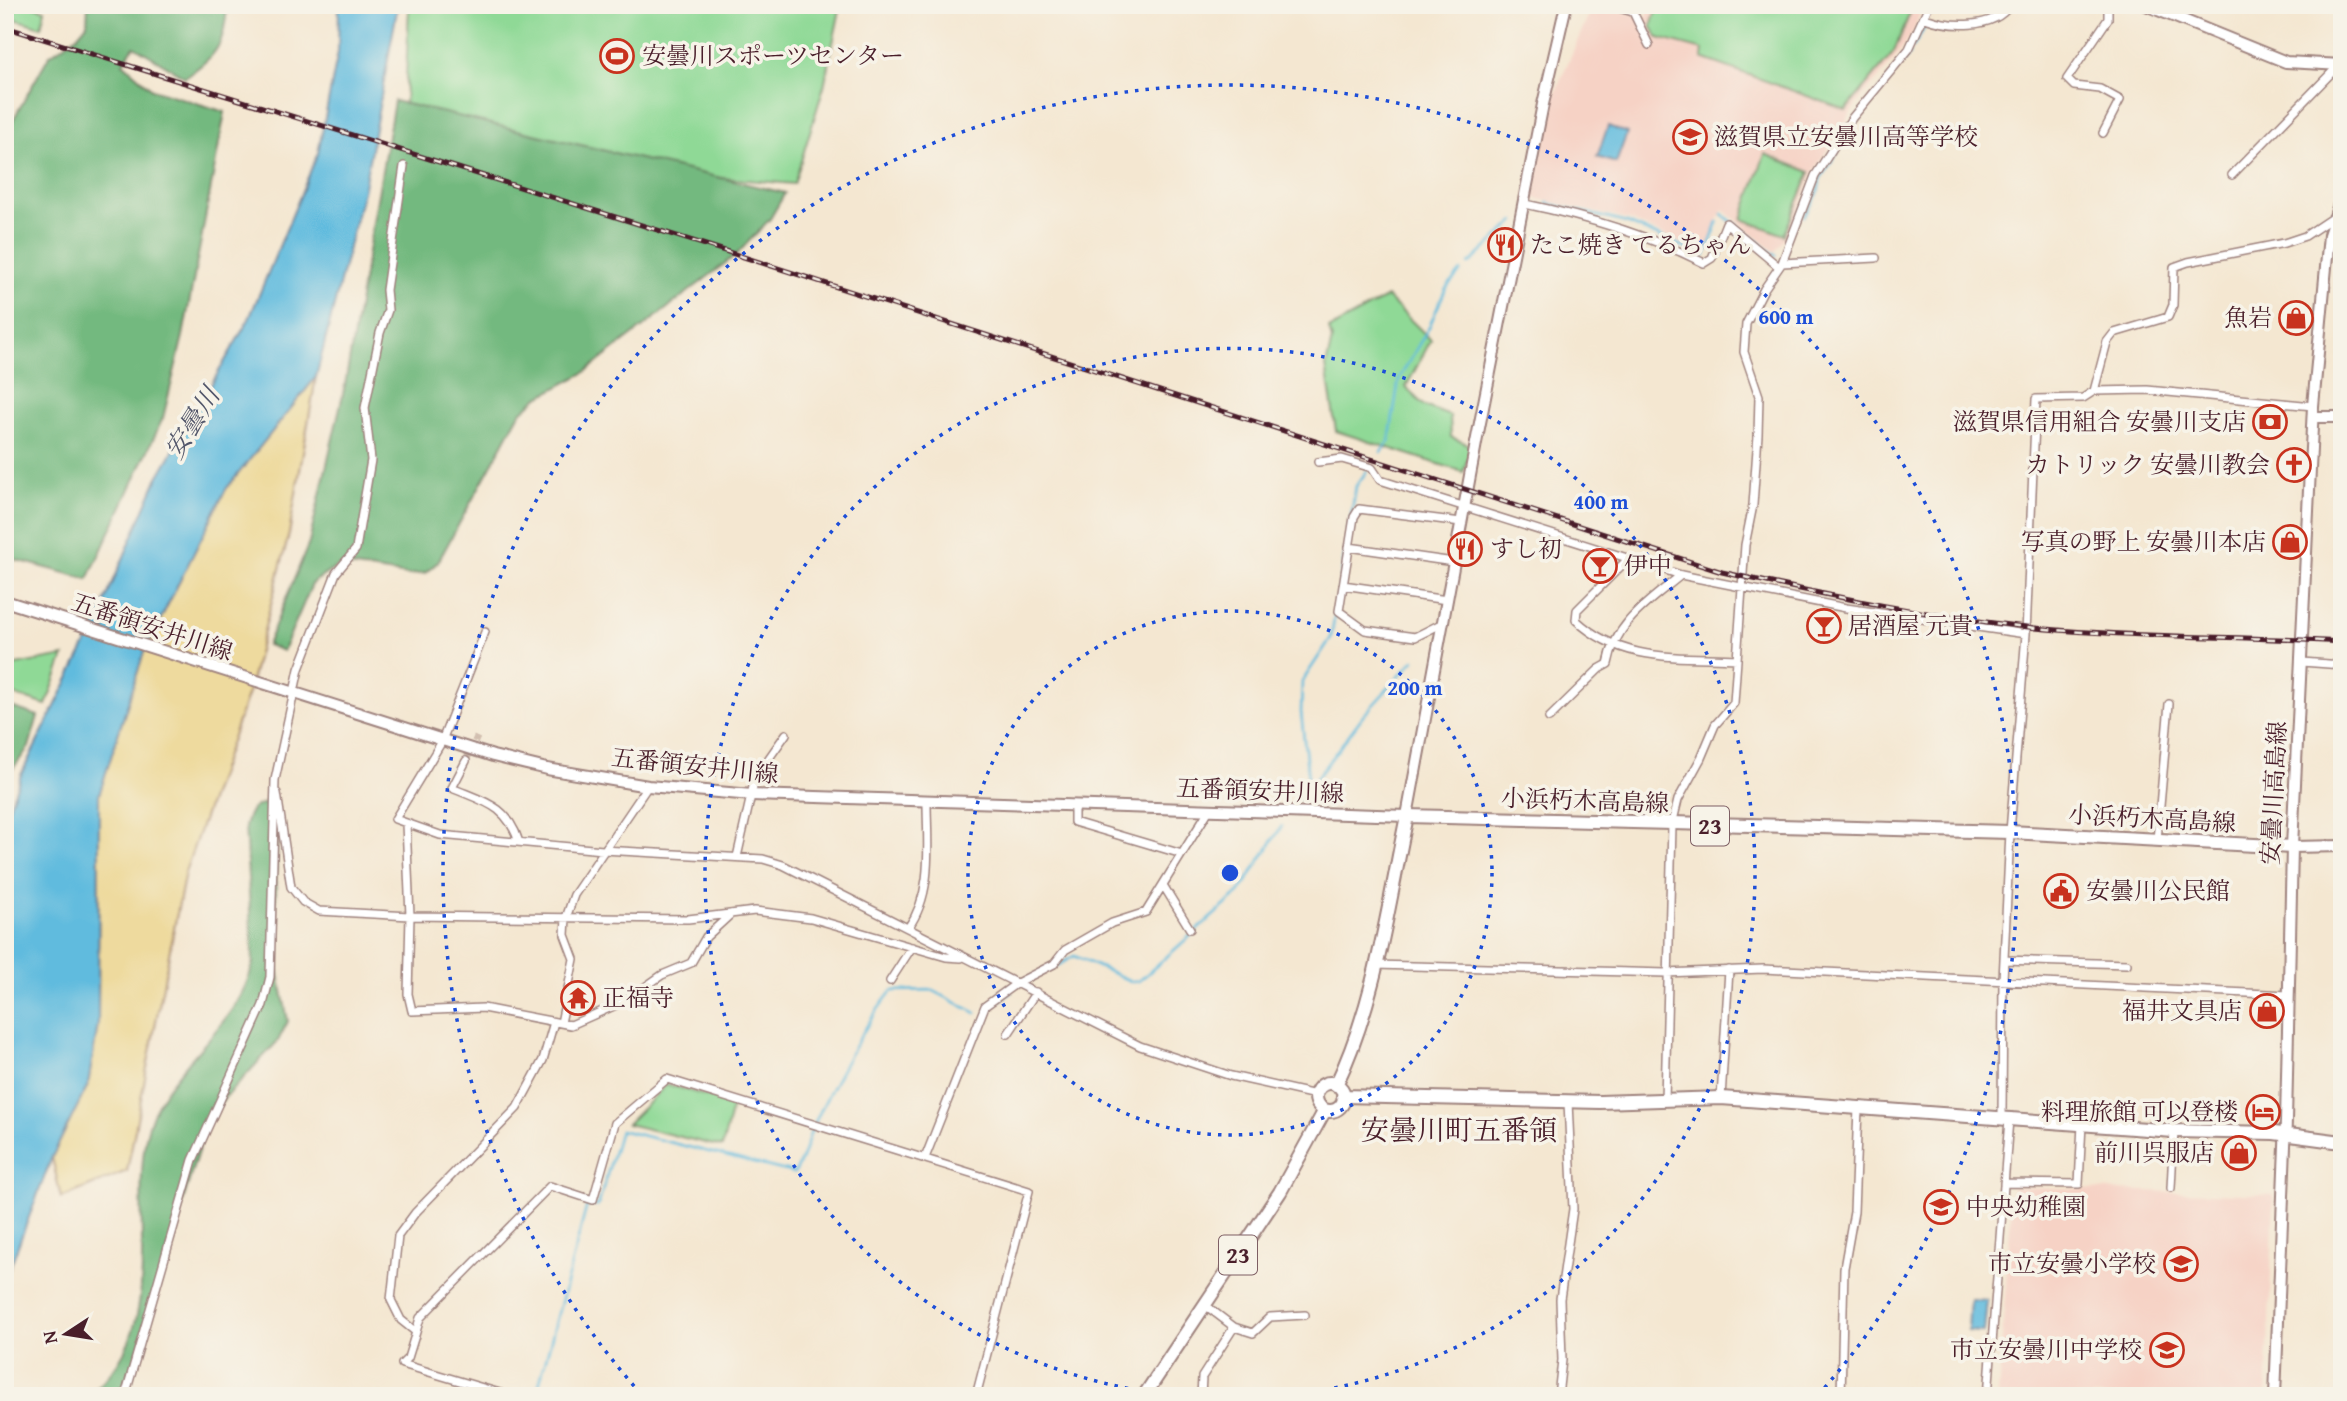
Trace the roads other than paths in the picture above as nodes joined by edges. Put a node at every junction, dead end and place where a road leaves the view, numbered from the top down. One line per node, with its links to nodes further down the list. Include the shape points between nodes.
1 (1566, 5): 15 (main road)
2 (1608, 5): 9 (street, via 1633,12)
3 (1929, 5): 8 (street)
4 (2010, 5): 8 (street, via 2005,13 1966,25)
5 (2108, 5): 11 (street, via 2108,19 2067,79 2074,86 2100,89 2120,100)
6 (2146, 5): 7 (main road)
7 (2163, 8): 10 (main road, via 2286,62)
8 (1925, 18): 18 (street, via 1909,49 1852,118 1815,176)
9 (1649, 45)
10 (2341, 64): 13 (street)
11 (2103, 133)
12 (404, 166): 40 (street, via 386,290 388,310 365,408 371,460 356,549 336,573)
13 (2232, 175)
14 (2342, 195): 16 (main road, 安曇川高島線)
15 (1525, 204): 18 (street, via 1613,224 1704,263 1712,258 1726,223); 23 (main road)
16 (2332, 218): 19 (street, via 2284,243 2174,267 2173,305 2168,317 2114,333 2107,342); 20 (main road, 安曇川高島線)
17 (1876, 258): 18 (street)
18 (1781, 265): 30 (street, via 1751,311 1744,338 1744,352 1759,396 1753,505)
19 (2094, 391): 20 (street, via 2175,391); 35 (street, via 2083,398 2036,399)
20 (2313, 412): 21 (main road); 38 (main road, 安曇川高島線)
21 (2342, 417)
22 (1318, 462): 23 (street, via 1342,460 1372,468 1380,480)
23 (1465, 505): 24 (main road); 26 (street)
24 (1461, 522): 25 (street, via 1359,509); 27 (main road)
25 (1349, 547): 27 (street); 29 (street)
26 (1629, 558): 28 (street); 36 (street, via 1577,610 1576,620 1595,638)
27 (1454, 562): 31 (main road)
28 (1681, 575): 30 (street); 36 (street, via 1623,625)
29 (1343, 585): 31 (street); 33 (street, via 1339,611 1365,630 1415,636)
30 (1742, 587): 35 (street, via 1846,608); 37 (street)
31 (1447, 600): 33 (main road)
32 (5, 601): 40 (main road, 五番領安井川線)
33 (1443, 623): 52 (main road)
34 (485, 632): 44 (street)
35 (2026, 634): 55 (street)
36 (1611, 644): 37 (street, via 1639,654); 42 (street, via 1608,664)
37 (1737, 659): 54 (street, via 1734,703 1714,725 1678,800)
38 (2302, 662): 39 (street); 59 (main road, 安曇川高島線)
39 (2342, 665)
40 (286, 692): 44 (main road, 五番領安井川線); 47 (street)
41 (2169, 704): 56 (street)
42 (1549, 718)
43 (786, 734): 48 (street, via 760,767)
44 (441, 743): 46 (main road, 五番領安井川線, via 547,769); 53 (street, via 395,819)
45 (466, 761): 57 (street, via 452,788 499,807)
46 (648, 786): 48 (main road, 五番領安井川線); 60 (street)
47 (275, 789): 65 (street, via 290,887 303,902 319,911); 102 (street, via 270,977 263,1005 193,1160)
48 (752, 795): 49 (main road, 五番領安井川線); 62 (street)
49 (927, 802): 50 (main road, 五番領安井川線); 67 (street, via 927,877 920,911)
50 (1074, 806): 51 (main road, 五番領安井川線); 61 (street, via 1074,822)
51 (1209, 810): 52 (main road, 五番領安井川線); 61 (street)
52 (1407, 816): 54 (main road, 小浜朽木高島線 / 23); 73 (main road, 23)
53 (406, 824): 57 (street, via 440,835); 65 (street)
54 (1672, 825): 55 (main road, 小浜朽木高島線 / 23); 75 (street)
55 (2010, 832): 56 (main road, 小浜朽木高島線 / 23); 71 (street)
56 (2157, 840): 59 (main road, 小浜朽木高島線 / 23)
57 (519, 842): 60 (street)
58 (2342, 846): 59 (main road)
59 (2292, 847): 80 (main road, 安曇川高島線)
60 (603, 850): 62 (street); 66 (street, via 573,895)
61 (1182, 854): 63 (street)
62 (737, 857): 67 (street, via 783,865)
63 (1163, 886): 68 (street); 78 (street, via 1146,912 1112,923 1065,950 1054,964)
64 (731, 914): 66 (street, via 688,919); 69 (street, via 755,911 811,918); 81 (street, via 706,937 691,963 662,975 625,1001 571,1025)
65 (411, 916): 66 (street); 81 (street, via 408,994 412,1011 483,1008)
66 (566, 918): 81 (street, via 565,935 574,959)
67 (908, 928): 70 (street)
68 (1190, 929)
69 (912, 947): 70 (street); 77 (street)
70 (966, 958): 78 (street)
71 (2004, 960): 72 (street); 76 (street)
72 (2127, 964)
73 (1375, 965): 75 (street); 83 (main road, 23)
74 (1729, 970): 75 (street); 76 (street); 85 (street)
75 (1666, 973): 86 (street)
76 (2003, 980): 80 (street); 90 (street)
77 (890, 981)
78 (1017, 983): 79 (street); 95 (street, via 985,1006)
79 (1036, 992): 82 (street); 84 (street, via 1140,1046 1231,1076)
80 (2288, 995): 93 (main road, 安曇川高島線)
81 (558, 1023): 101 (street, via 517,1108 398,1236 391,1300 401,1320)
82 (1008, 1034)
83 (1340, 1090): 84 (main road, via 1323,1084); 87 (main road); 89 (main road, 23, via 1338,1108)
84 (1316, 1095): 89 (main road)
85 (1721, 1098): 86 (main road); 88 (main road)
86 (1665, 1100): 87 (main road)
87 (1568, 1102): 107 (street, via 1573,1209 1560,1299)
88 (1858, 1108): 90 (main road); 108 (street, via 1854,1212 1844,1268)
89 (1325, 1110): 98 (main road, 23, via 1280,1192)
90 (2006, 1119): 91 (main road); 96 (street)
91 (2082, 1122): 92 (main road); 96 (street, via 2079,1185)
92 (2174, 1130): 93 (main road); 97 (street)
93 (2285, 1135): 94 (main road); 110 (main road, 安曇川高島線)
94 (2342, 1142)
95 (925, 1158): 101 (street, via 667,1079 615,1123 593,1200 550,1186 420,1318); 104 (street, via 1029,1191)
96 (2004, 1182): 109 (street)
97 (2171, 1188)
98 (1205, 1305): 100 (street); 105 (main road, 23)
99 (1305, 1315): 100 (street, via 1270,1317 1253,1333)
100 (1234, 1327): 106 (street, via 1202,1377)
101 (416, 1332): 103 (street, via 402,1364)
102 (125, 1396)
103 (510, 1396)
104 (976, 1396)
105 (1144, 1396)
106 (1202, 1396)
107 (1558, 1396)
108 (1841, 1396)
109 (1988, 1396)
110 (2275, 1396)

